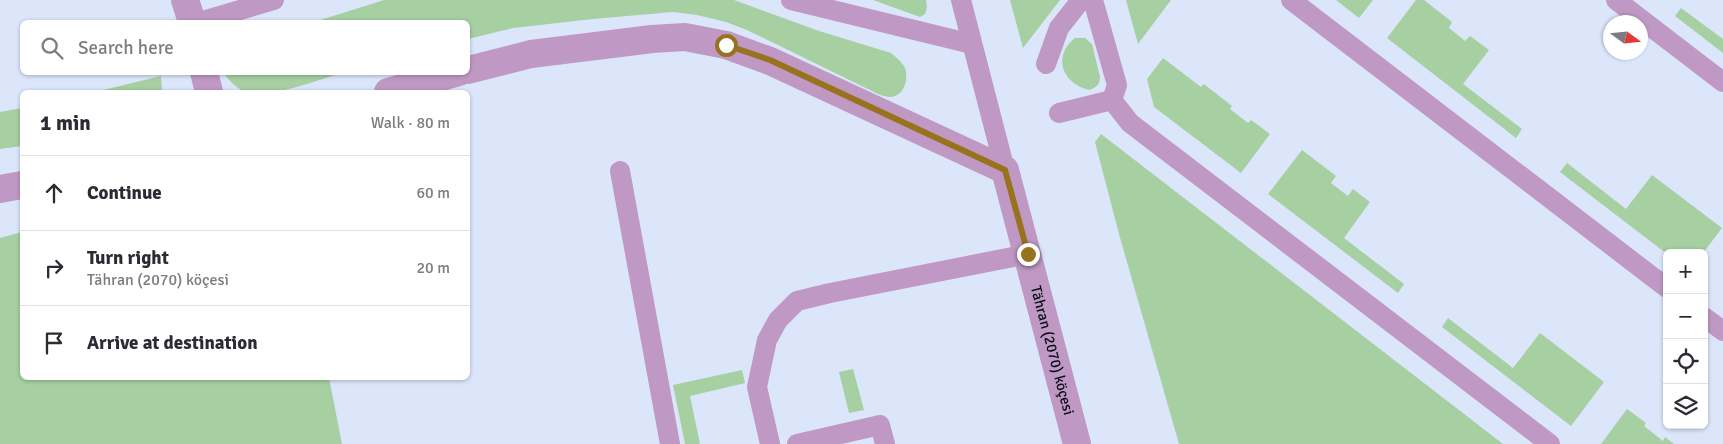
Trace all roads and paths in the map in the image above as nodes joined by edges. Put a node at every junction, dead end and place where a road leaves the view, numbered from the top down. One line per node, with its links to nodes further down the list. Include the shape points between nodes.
1 (185, 0): 10 (street)
2 (274, 0): 11 (lane)
3 (792, 0): 9 (lane)
4 (961, 0): 12 (lane)
5 (1080, 0): 13 (lane, via 1059,28)
6 (1093, 0): 20 (lane, via 1117,85)
7 (1291, 0): 27 (lane)
8 (1616, 0): 17 (lane)
9 (816, 3): 12 (lane)
10 (191, 20)
11 (207, 20)
12 (972, 44): 22 (lane)
13 (1046, 64)
14 (470, 69): 22 (street, via 531,54 652,38 685,38 726,45 770,60)
15 (205, 75): 18 (street)
16 (448, 75): 19 (street)
17 (1723, 82)
18 (208, 90)
19 (395, 90)
20 (1112, 100): 21 (lane); 35 (lane, via 1130,123)
21 (1059, 113)
22 (1005, 170): 26 (street, Tähran (2070) köçesi)
23 (620, 171): 30 (lane)
24 (20, 185): 25 (street)
25 (0, 189)
26 (1028, 254): 31 (lane, via 797,302 778,320 767,340 757,387); 34 (street, Tähran (2070) köçesi)
27 (1663, 285)
28 (1708, 320): 29 (lane)
29 (1723, 331)
30 (670, 444)
31 (770, 444)
32 (797, 444): 33 (lane, via 880,425)
33 (885, 444)
34 (1077, 444)
35 (1550, 444)

